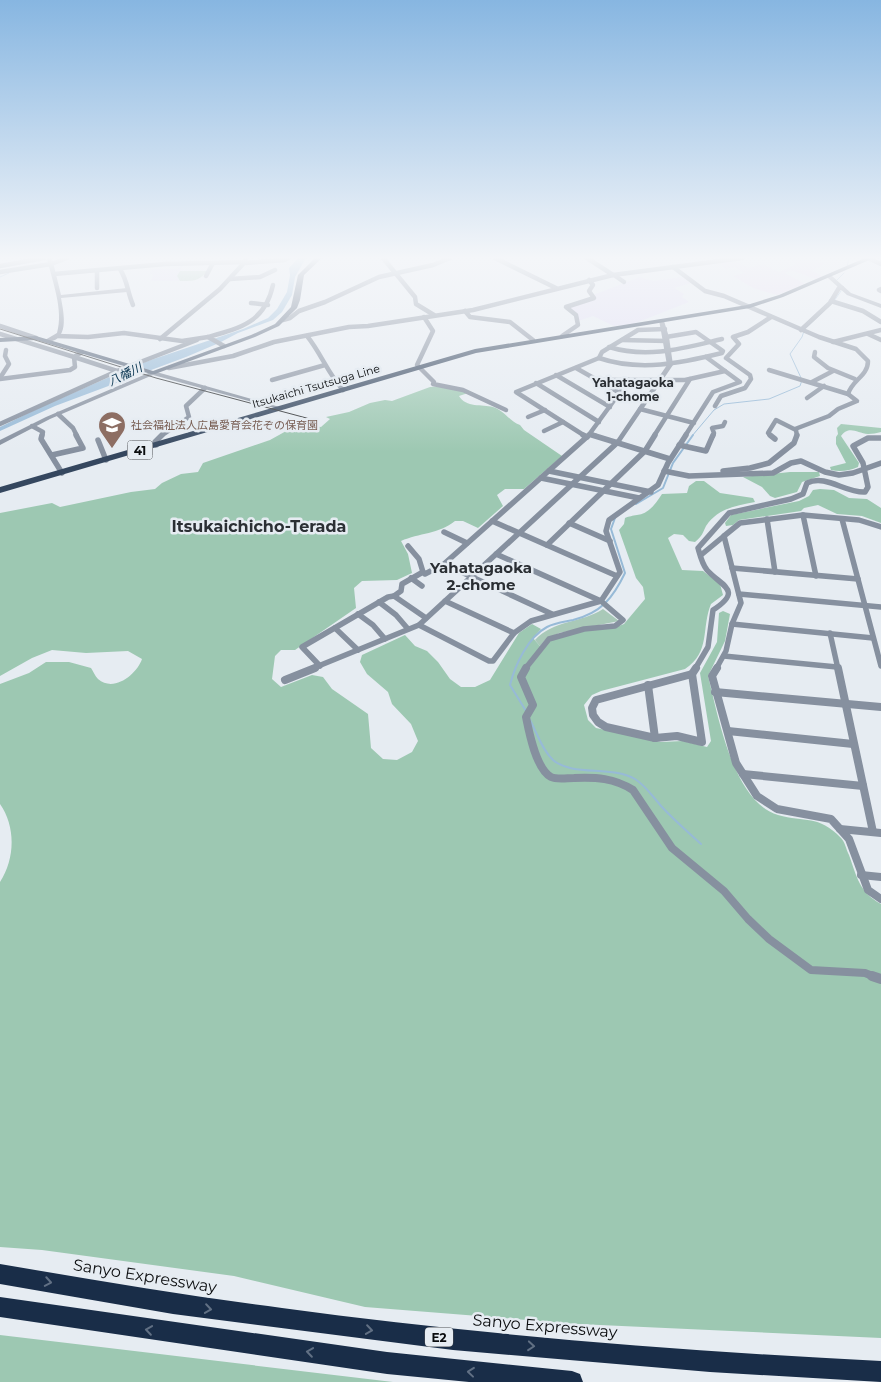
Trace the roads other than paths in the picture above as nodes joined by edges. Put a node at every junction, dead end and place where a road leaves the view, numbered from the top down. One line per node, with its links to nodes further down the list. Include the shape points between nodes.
1 (61, 322): 20 (street)
2 (181, 322): 26 (street)
3 (247, 322): 23 (street)
4 (279, 322): 37 (main road, via 264,332)
5 (390, 322): 21 (street)
6 (428, 322): 51 (street, via 433,331 417,365)
7 (511, 322): 31 (street)
8 (577, 322): 22 (street)
9 (651, 322): 22 (main road, Itsukaichi Tsutsuga Line / 41)
10 (662, 322): 15 (street)
11 (763, 322): 47 (street, via 733,337 739,344)
12 (784, 322): 17 (street)
13 (812, 322): 17 (street)
14 (0, 326): 24 (street)
15 (664, 329): 27 (street); 32 (street, via 640,329)
16 (881, 330): 18 (street)
17 (803, 331): 36 (street)
18 (867, 333): 33 (street); 36 (street)
19 (0, 334): 25 (street)
20 (57, 336): 26 (street, via 124,333); 34 (street)
21 (307, 336): 48 (street, via 317,346); 57 (street)
22 (562, 336): 31 (main road, Itsukaichi Tsutsuga Line / 41)
23 (208, 337): 30 (street); 37 (street)
24 (36, 338): 25 (main road); 34 (main road)
25 (16, 339): 29 (main road); 45 (street)
26 (160, 339): 30 (street)
27 (667, 339): 32 (street); 35 (street, via 693,332); 40 (street)
28 (722, 339): 35 (street)
29 (0, 340)
30 (197, 340): 50 (street)
31 (533, 340): 51 (main road, Itsukaichi Tsutsuga Line / 41, via 474,351)
32 (621, 340): 38 (street)
33 (881, 340)
34 (47, 341): 42 (main road)
35 (709, 342): 40 (street); 41 (street)
36 (832, 342): 60 (street, via 858,350 867,359 866,374)
37 (223, 346): 57 (main road)
38 (609, 347): 40 (street, via 625,352); 46 (street, via 600,353)
39 (6, 350): 59 (street, via 4,356 9,364)
40 (668, 351): 49 (street)
41 (723, 351): 44 (street); 47 (street, via 727,352 724,356)
42 (82, 352): 45 (street); 50 (main road)
43 (815, 352): 56 (street, via 816,360)
44 (706, 357): 49 (street); 55 (street)
45 (74, 358): 54 (street); 59 (street, via 75,367 68,371)
46 (599, 358): 49 (street, via 619,364); 52 (street)
47 (727, 359): 74 (street, via 751,379 745,388 721,396)
48 (325, 365): 61 (street); 70 (street)
49 (670, 365): 65 (street)
50 (129, 366): 54 (street); 57 (main road)
51 (419, 367): 70 (main road, Itsukaichi Tsutsuga Line / 41); 77 (street, via 433,384 448,384)
52 (576, 368): 58 (street); 62 (street)
53 (769, 370): 66 (street)
54 (117, 371): 87 (street)
55 (725, 371): 64 (street); 86 (street, via 740,382 715,390)
56 (832, 371): 60 (street); 66 (street)
57 (153, 372): 69 (street); 80 (street)
58 (556, 375): 67 (street); 75 (street)
59 (0, 378)
60 (855, 379): 72 (street)
61 (272, 380)
62 (598, 380): 63 (street); 71 (street)
63 (629, 380): 65 (street); 71 (street)
64 (690, 380): 65 (street); 81 (street)
65 (659, 381): 79 (street)
66 (812, 382): 68 (street)
67 (536, 384): 78 (street, via 516,392); 84 (street)
68 (824, 386): 72 (street); 73 (street)
69 (205, 388): 76 (street); 97 (street, via 186,406 189,417 159,436)
70 (343, 390): 76 (main road, Itsukaichi Tsutsuga Line / 41)
71 (620, 393): 75 (street)
72 (848, 394): 89 (street, via 857,401)
73 (807, 398)
74 (715, 406)
75 (610, 407): 84 (street)
76 (280, 408): 97 (main road, Itsukaichi Tsutsuga Line / 41)
77 (506, 410)
78 (544, 410): 82 (street); 83 (street)
79 (640, 410): 81 (street); 95 (street)
80 (58, 414): 88 (street); 100 (street, via 73,428 83,448)
81 (667, 416): 86 (street); 99 (street)
82 (528, 417)
83 (563, 422): 90 (street); 91 (street)
84 (599, 422): 91 (street)
85 (725, 422): 98 (street, via 723,426 712,428 713,435 706,451)
86 (694, 423): 98 (street)
87 (0, 424)
88 (32, 426): 96 (street); 100 (street, via 43,432 41,439)
89 (795, 429): 93 (street, via 776,420 768,433); 108 (street, via 796,442 773,461 761,466)
90 (544, 430)
91 (588, 436): 95 (street); 105 (street)
92 (881, 438): 104 (street, via 868,438 853,445)
93 (775, 439)
94 (98, 440): 102 (street)
95 (618, 442): 99 (street); 109 (street)
96 (0, 443)
97 (156, 445): 102 (main road, Itsukaichi Tsutsuga Line / 41)
98 (680, 445): 101 (street)
99 (645, 451): 101 (street); 112 (street)
100 (52, 455): 107 (street)
101 (670, 459): 106 (street)
102 (106, 460): 107 (main road, Itsukaichi Tsutsuga Line / 41)
103 (881, 463): 104 (street)
104 (863, 469): 108 (street, via 836,475 799,460 774,473); 131 (street, via 868,488 865,492 850,492 830,482 815,482 807,484 802,494 791,499 729,513 698,548)
105 (549, 471): 109 (street); 110 (street)
106 (668, 471): 108 (street); 115 (street)
107 (62, 473): 113 (main road, Itsukaichi Tsutsuga Line / 41)
108 (683, 474)
109 (580, 477): 111 (street); 112 (street)
110 (541, 478): 111 (street); 120 (street)
111 (571, 484): 114 (street); 124 (street)
112 (610, 484): 114 (street); 115 (street)
113 (0, 490)
114 (603, 491): 116 (street); 121 (street)
115 (651, 492): 116 (street)
116 (639, 498): 126 (street, via 608,520 606,527)
117 (803, 515): 118 (street); 119 (street); 137 (street)
118 (767, 519): 125 (street, via 740,523); 135 (street)
119 (842, 519): 122 (street); 140 (street)
120 (492, 521): 124 (street); 127 (street)
121 (569, 523): 126 (street); 128 (street)
122 (881, 527)
123 (444, 532): 127 (street)
124 (519, 533): 128 (street); 130 (street)
125 (724, 536): 131 (street); 133 (street)
126 (610, 541): 136 (street, via 620,572)
127 (467, 543): 132 (street)
128 (547, 545): 136 (street)
129 (408, 546): 134 (street, via 419,559)
130 (496, 554): 138 (street); 145 (street)
131 (701, 555): 165 (street, via 706,568 726,586 728,594 725,602 713,610 708,647)
132 (444, 564): 134 (street, via 425,574); 138 (street)
133 (732, 568): 135 (street); 142 (street)
134 (422, 572): 139 (street)
135 (776, 572): 137 (street)
136 (617, 576): 145 (street)
137 (816, 576): 140 (street)
138 (471, 577): 144 (street); 150 (street)
139 (411, 578): 141 (street); 143 (street)
140 (858, 579): 147 (street)
141 (422, 586)
142 (738, 594): 147 (street); 152 (street, via 741,603)
143 (394, 596): 146 (street); 151 (street)
144 (445, 601): 151 (street); 156 (street)
145 (601, 601): 150 (street); 181 (street, via 622,620 620,624 584,629 549,639 521,677 533,705 526,718 528,728 538,760 548,774 558,778 601,777 624,783 633,790 672,848 724,891 755,926 790,956 811,970 865,973)
146 (379, 602): 149 (street); 155 (street)
147 (865, 606): 148 (street); 158 (street)
148 (881, 607)
149 (358, 614): 154 (street); 159 (street)
150 (552, 614): 156 (street, via 531,621)
151 (426, 618): 153 (street)
152 (732, 624): 157 (street); 161 (street)
153 (418, 625): 155 (street); 156 (street, via 489,661 493,661)
154 (335, 628): 160 (street); 162 (street, via 302,647)
155 (408, 629): 159 (street)
156 (514, 633)
157 (830, 633): 158 (street); 164 (street)
158 (874, 638): 163 (street)
159 (385, 639): 160 (street)
160 (358, 650): 162 (street)
161 (724, 656): 164 (street); 168 (street, via 712,676)
162 (320, 666): 166 (street)
163 (881, 666)
164 (836, 667): 169 (street)
165 (692, 674): 167 (street); 172 (street, via 702,742 677,736)
166 (285, 680)
167 (648, 685): 172 (street); 172 (street, via 596,700 592,712 606,727)
168 (715, 692): 169 (street); 171 (street)
169 (845, 704): 170 (street); 173 (street)
170 (881, 707)
171 (728, 731): 173 (street); 174 (street, via 736,763)
172 (655, 738)
173 (853, 744): 175 (street)
174 (743, 774): 175 (street); 176 (street, via 757,796 771,807 830,819)
175 (863, 786): 177 (street)
176 (840, 829): 177 (street); 178 (street, via 849,839)
177 (877, 832)
178 (861, 875): 179 (street); 180 (street, via 868,890)
179 (881, 877)
180 (881, 899)
181 (881, 979)
182 (0, 1274): 184 (highway, Sanyo Expressway / E2, one-way to 184, via 197,1307 389,1333 750,1366)
183 (0, 1308): 185 (highway, E2, one-way to 183, via 387,1363)
184 (881, 1372)
185 (572, 1382)

